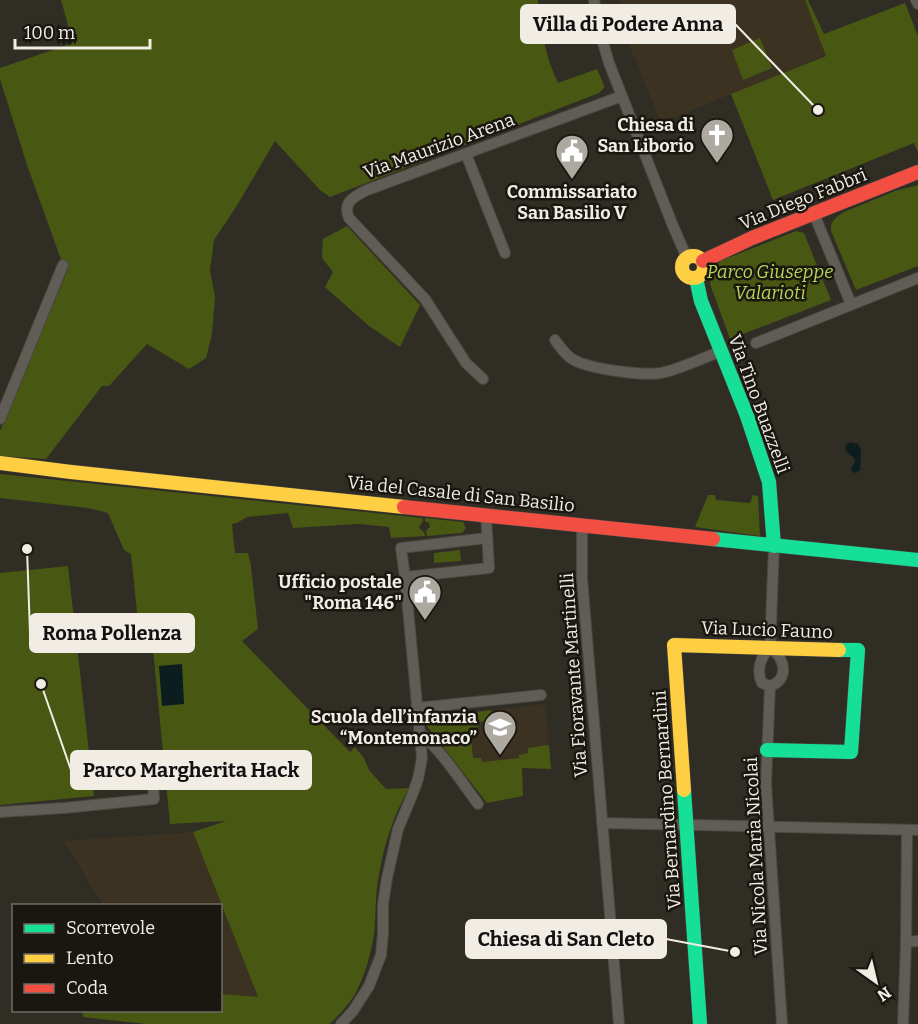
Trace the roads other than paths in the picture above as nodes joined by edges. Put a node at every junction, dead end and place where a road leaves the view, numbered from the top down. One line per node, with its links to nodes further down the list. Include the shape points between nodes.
1 (594, 0): 2 (street, via 603,42)
2 (622, 96): 3 (street, Via Maurizio Arena); 7 (street)
3 (466, 154): 6 (street); 16 (street, Via Maurizio Arena, via 362,193 351,199 346,210 352,222 425,300 471,370)
4 (918, 172): 5 (street, Via Diego Fabbri)
5 (814, 214): 8 (street, Via Diego Fabbri); 12 (street)
6 (505, 253)
7 (687, 258): 8 (street, via 694,256); 10 (street, via 684,273)
8 (703, 261): 10 (street, via 704,271)
9 (63, 265): 17 (street)
10 (696, 278): 15 (street, Via Tino Buazzelli, via 701,301)
11 (918, 278): 12 (street)
12 (851, 304): 14 (street)
13 (555, 340): 15 (street, via 579,363 644,374 663,372)
14 (756, 343)
15 (722, 351): 22 (street, Via Tino Buazzelli, via 769,482)
16 (483, 379)
17 (0, 419)
18 (0, 463): 19 (street, Via del Casale di San Basilio)
19 (486, 515): 20 (street, Via del Casale di San Basilio); 21 (street)
20 (582, 525): 22 (street, Via del Casale di San Basilio); 35 (street, Via Fioravante Martinelli, via 582,578)
21 (487, 538): 24 (street, via 489,568); 24 (street, via 401,548)
22 (774, 546): 23 (street, Via del Casale di San Basilio); 26 (street)
23 (918, 560)
24 (405, 577): 29 (street)
25 (674, 645): 26 (street, Via Lucio Fauno); 36 (street, Via Bernardino Bernardini)
26 (770, 648): 27 (street, via 763,656 759,675 762,683); 27 (street, via 780,658 783,671 780,681); 31 (street, Via Lucio Fauno, via 858,650 851,753)
27 (770, 686): 31 (street, Via Nicola Maria Nicolai)
28 (541, 695): 29 (street)
29 (416, 708): 30 (street)
30 (419, 732): 33 (street); 41 (street, via 422,758 418,779 400,821 387,878 381,955 369,986)
31 (767, 750): 37 (street, Via Nicola Maria Nicolai)
32 (152, 773): 34 (street, via 154,799)
33 (478, 804)
34 (0, 812)
35 (602, 823): 36 (street); 42 (street, Via Fioravante Martinelli)
36 (687, 825): 37 (street); 43 (street, Via Bernardino Bernardini)
37 (768, 826): 38 (street); 44 (street, Via Nicola Maria Nicolai)
38 (913, 830): 40 (street)
39 (918, 941): 40 (street)
40 (906, 942): 45 (street)
41 (341, 1024)
42 (619, 1024)
43 (700, 1024)
44 (782, 1024)
45 (903, 1024)

